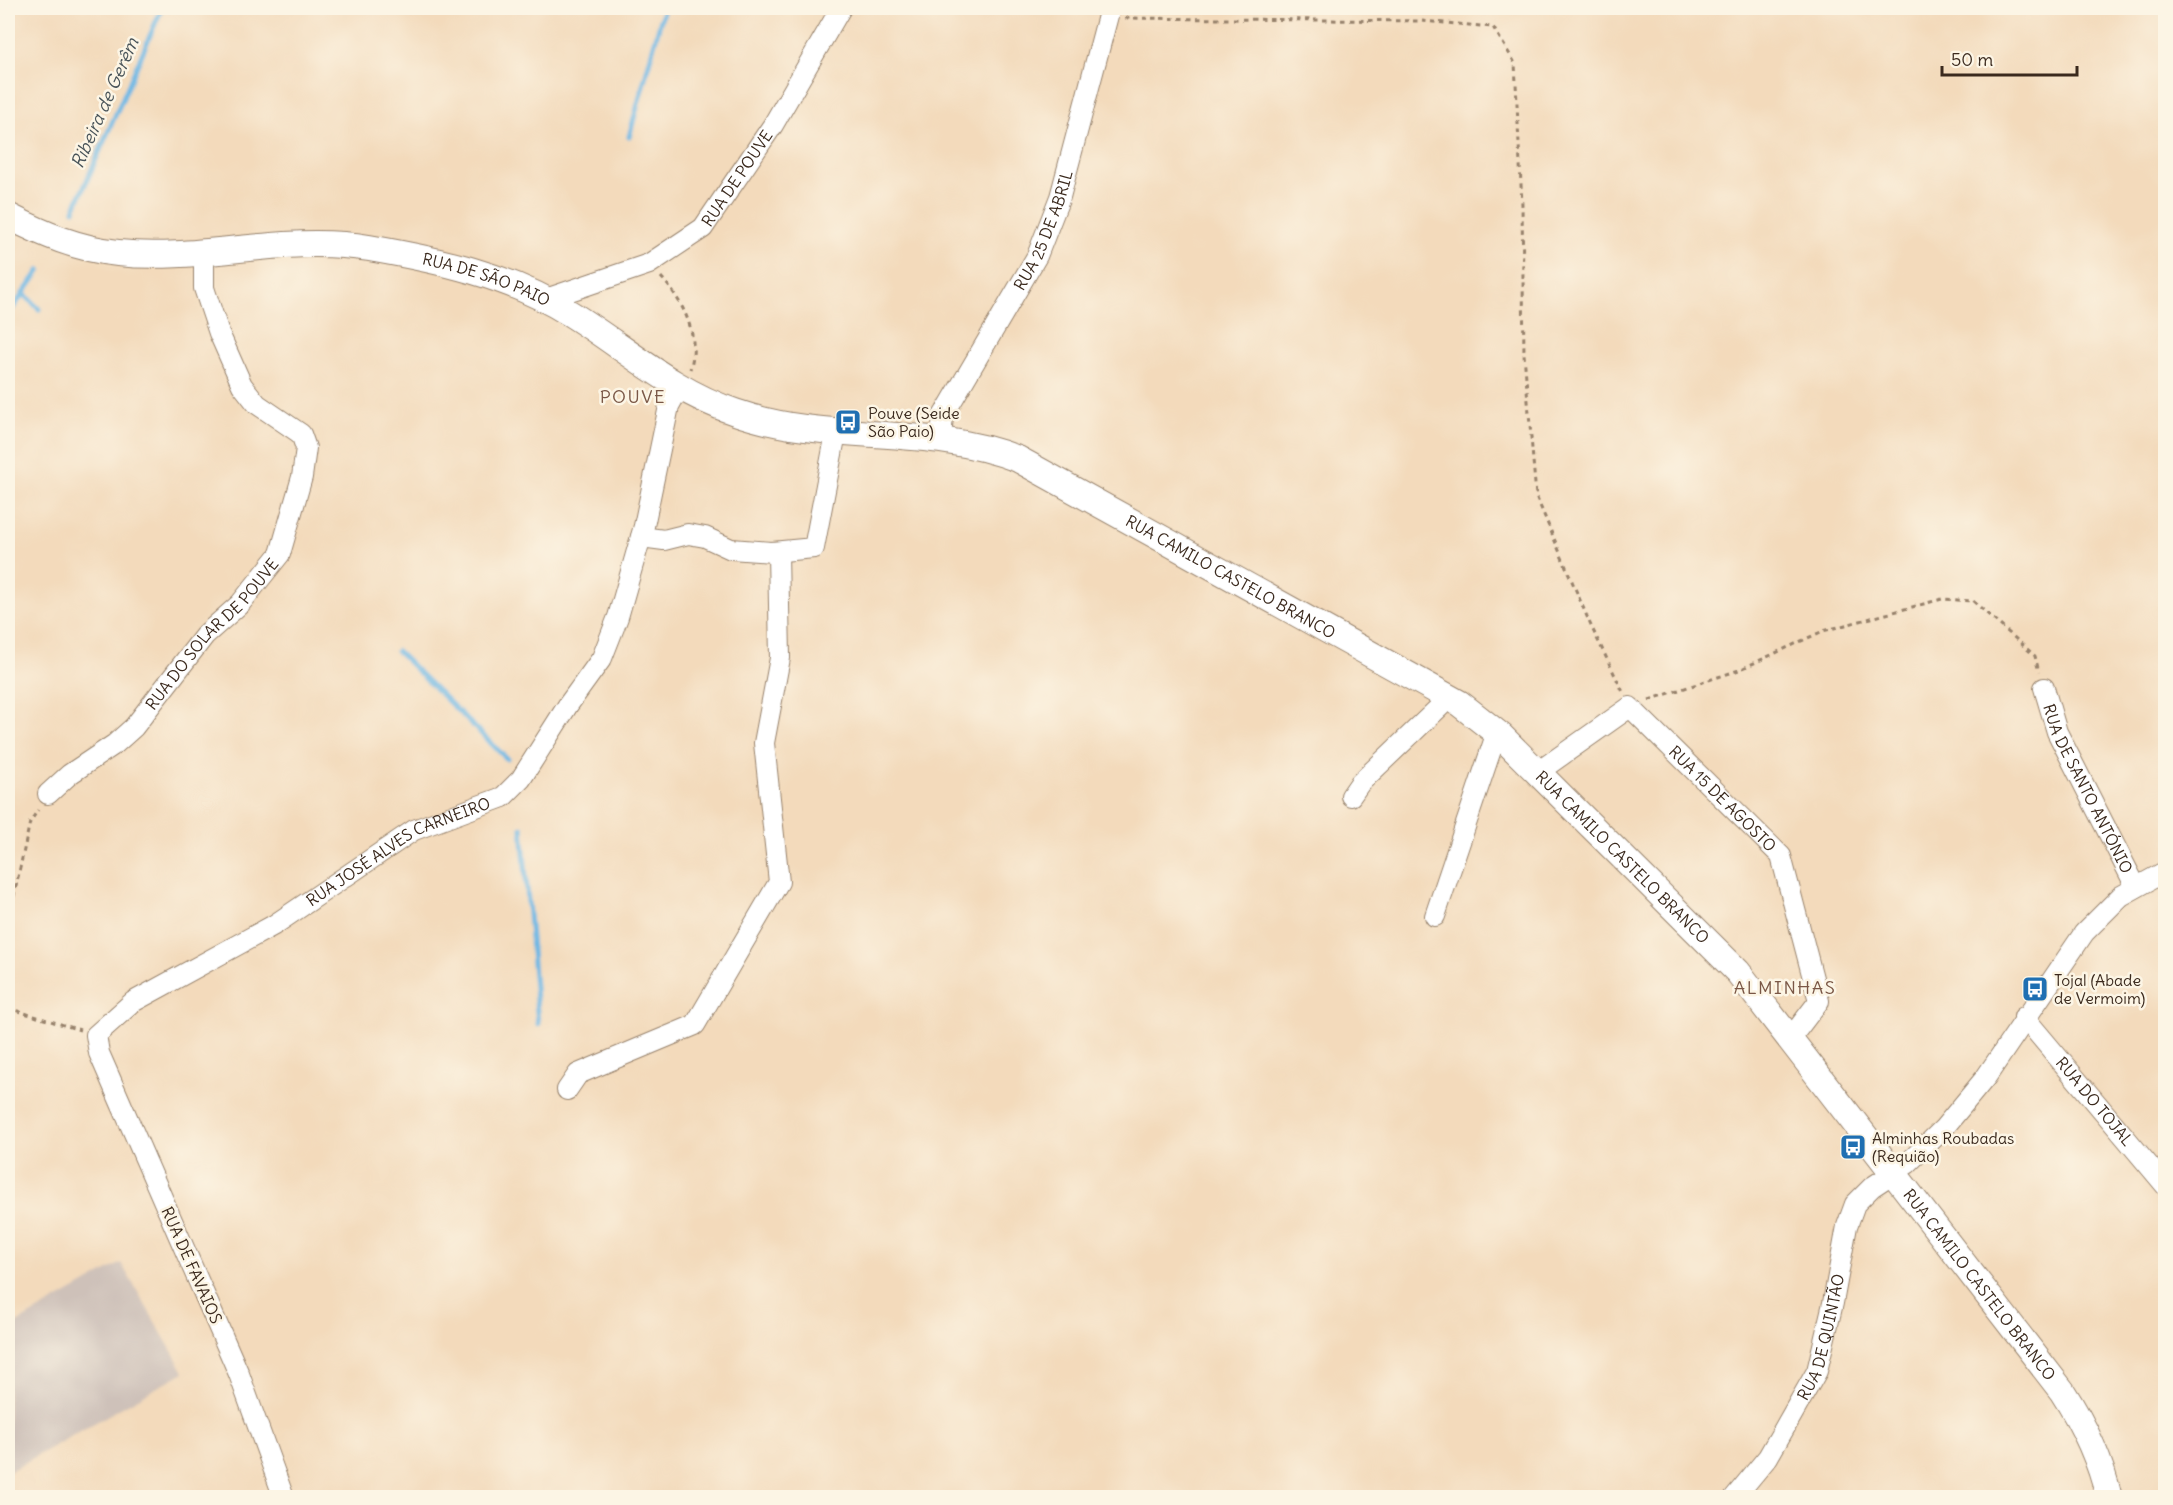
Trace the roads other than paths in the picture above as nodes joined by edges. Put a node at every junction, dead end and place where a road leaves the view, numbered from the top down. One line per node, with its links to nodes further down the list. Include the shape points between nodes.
1 (841, 8): 5 (street, RUA DE POUVE, via 773,125 703,228 649,264)
2 (1116, 13): 8 (street, RUA 25 DE ABRIL, via 1060,197 1037,256 943,416)
3 (8, 216): 4 (main road, RUA DE SÃO PAIO, via 49,236 102,251 142,254)
4 (204, 250): 5 (main road, RUA DE SÃO PAIO, via 287,243 359,247 479,271); 15 (street, RUA DO SOLAR DE POUVE, via 204,288 242,385 257,404 300,434 306,448 302,477 280,554 240,604 205,635 134,728)
5 (546, 299): 6 (main road, RUA DE SÃO PAIO)
6 (680, 386): 7 (main road, RUA DE SÃO PAIO, via 714,404 765,422); 9 (street, RUA JOSÉ ALVES CARNEIRO, via 669,406)
7 (836, 433): 8 (main road, RUA DE SÃO PAIO); 10 (street, via 814,548)
8 (941, 438): 12 (main road, RUA CAMILO CASTELO BRANCO, via 1003,453 1032,466)
9 (641, 537): 10 (street, via 664,540 688,534 731,549); 21 (street, RUA JOSÉ ALVES CARNEIRO, via 602,658 521,780 503,797 414,830 274,925 133,1002)
10 (778, 552): 23 (street, via 780,658 764,743 779,882 695,1025 578,1074)
11 (2044, 688): 18 (street, RUA DE SANTO ANTÓNIO, via 2057,732)
12 (1449, 698): 13 (main road, RUA CAMILO CASTELO BRANCO); 16 (street)
13 (1497, 732): 14 (main road, RUA CAMILO CASTELO BRANCO); 19 (street)
14 (1538, 772): 22 (main road, RUA CAMILO CASTELO BRANCO, via 1738,972); 22 (street, RUA 15 DE AGOSTO, via 1630,707 1781,856 1819,1001)
15 (48, 794)
16 (1351, 796)
17 (2166, 871): 18 (street, RUA DE QUINTÃO)
18 (2136, 887): 20 (street, RUA DE QUINTÃO, via 2121,896 2084,933)
19 (1435, 916)
20 (2024, 1017): 24 (street, RUA DE QUINTÃO, via 1986,1077 1907,1164); 25 (street, RUA DO TOJAL)
21 (96, 1035): 26 (street, RUA DE FAVAIOS, via 99,1053 239,1374)
22 (1790, 1039): 24 (main road, RUA CAMILO CASTELO BRANCO)
23 (567, 1090)
24 (1893, 1174): 27 (street, RUA DE QUINTÃO, via 1872,1187 1856,1204 1846,1227 1817,1371 1768,1457); 28 (main road, RUA CAMILO CASTELO BRANCO, via 2062,1391 2099,1459)
25 (2166, 1186)
26 (284, 1497)
27 (1734, 1497)
28 (2109, 1497)

